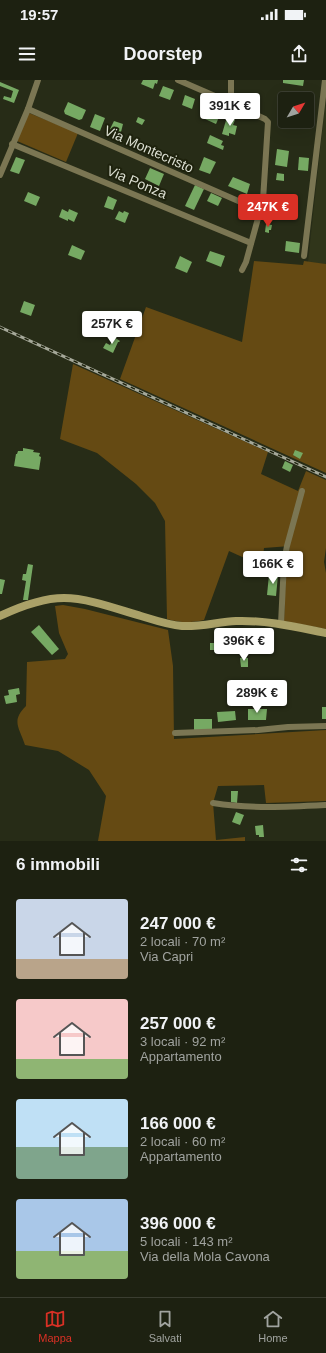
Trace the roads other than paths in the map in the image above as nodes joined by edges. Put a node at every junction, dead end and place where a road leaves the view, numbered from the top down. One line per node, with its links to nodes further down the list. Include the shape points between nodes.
1 (38, 80): 6 (street)
2 (178, 80): 5 (street)
3 (231, 80): 5 (street)
4 (325, 80): 11 (street)
5 (231, 103): 9 (street, via 267,121 266,167)
6 (28, 108): 7 (street); 9 (street, Via Montecristo)
7 (12, 144): 8 (street); 10 (street, Via Ponza)
8 (0, 175)
9 (261, 211): 10 (street)
10 (251, 243): 12 (street)
11 (304, 256)
12 (242, 270)
13 (302, 491): 15 (street, via 284,562)
14 (0, 616): 15 (main road, via 35,603 63,598 83,600 181,626 237,621)
15 (281, 624): 16 (main road)
16 (326, 633)
17 (326, 726): 18 (street)
18 (175, 733)
19 (213, 803): 20 (street, via 241,807)
20 (326, 805)

